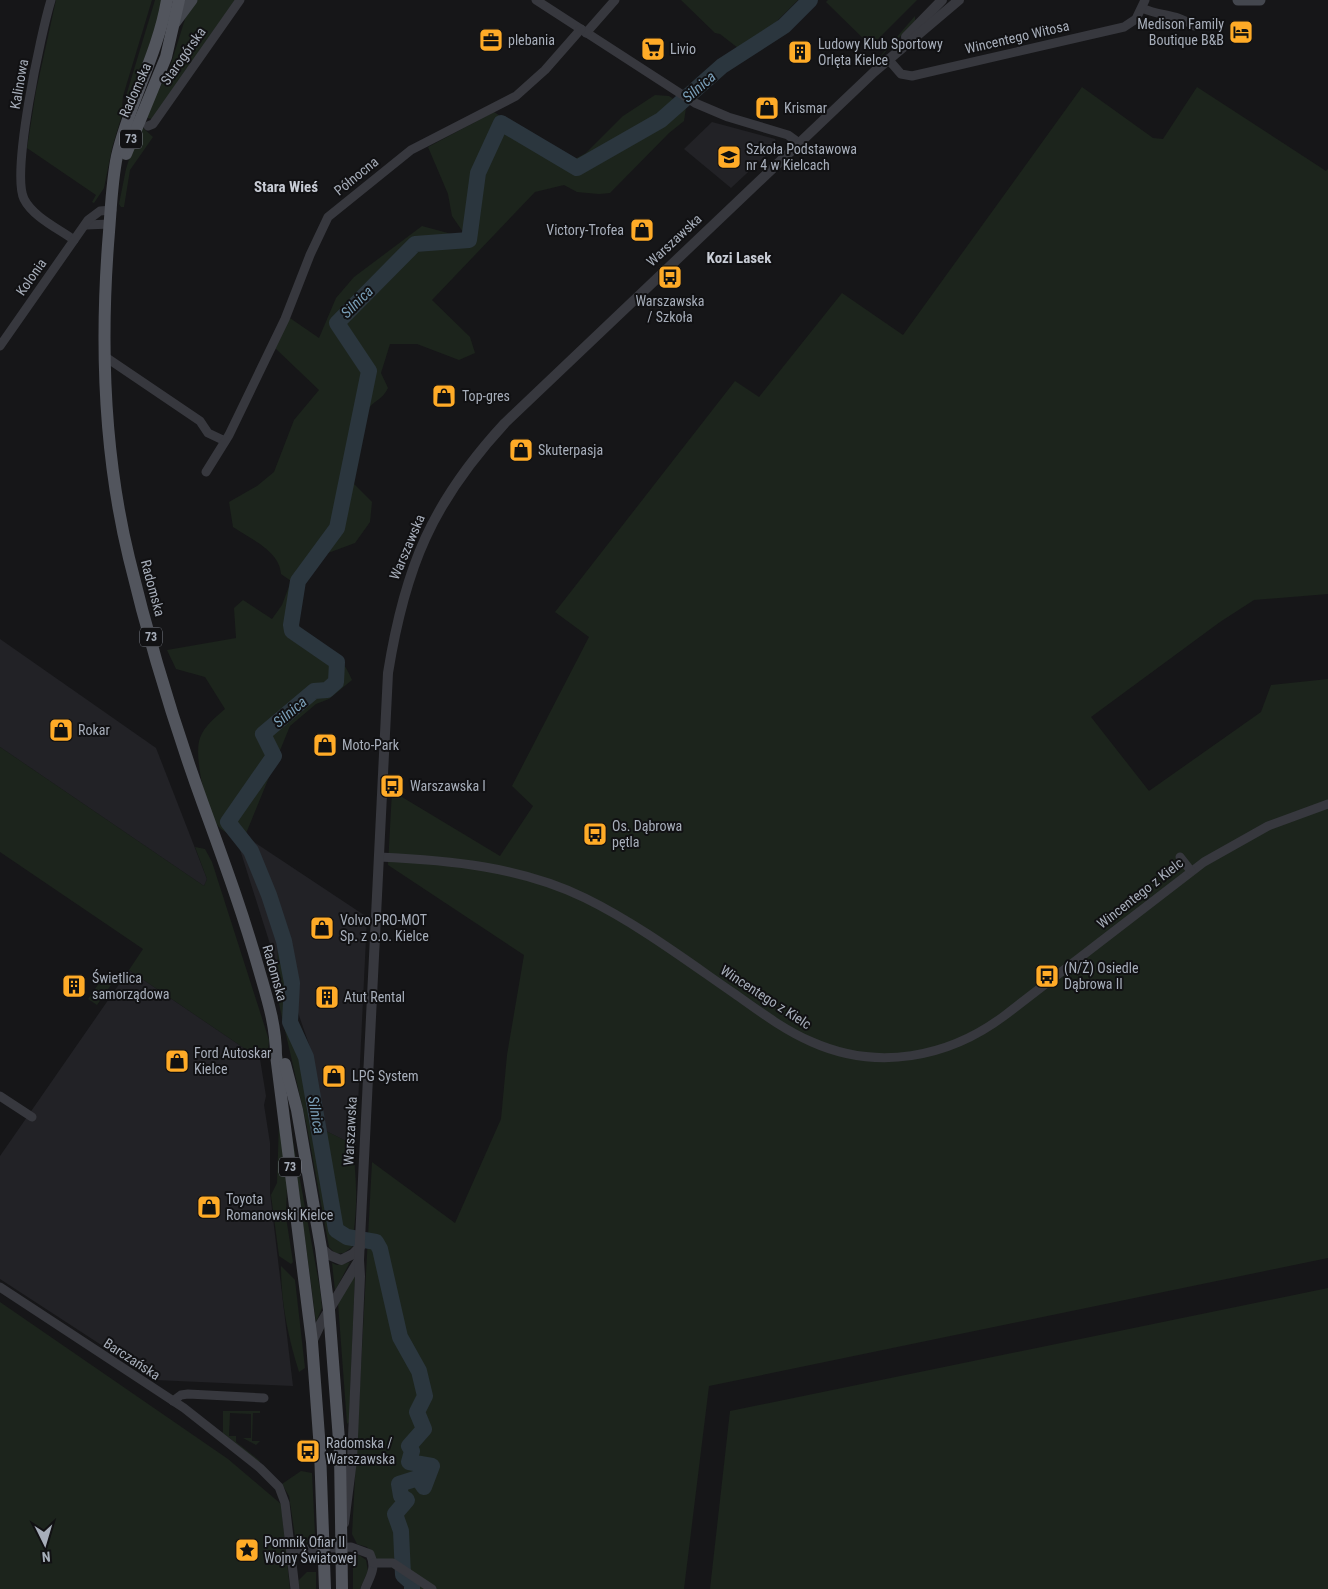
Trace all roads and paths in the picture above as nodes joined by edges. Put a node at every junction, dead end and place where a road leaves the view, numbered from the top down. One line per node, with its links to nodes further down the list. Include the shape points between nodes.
1 (51, 0): 24 (street, Kalinowa, via 34,72 20,181 24,199 31,209)
2 (167, 0): 20 (main road, Radomska / 73, via 160,30 118,152)
3 (179, 0): 13 (main road, Radomska / 73)
4 (192, 0): 13 (main road)
5 (240, 0): 18 (street, Starogórska, via 153,124)
6 (536, 0): 15 (street)
7 (615, 0): 15 (street, Północna)
8 (942, 0): 16 (street, Warszawska, via 906,36)
9 (959, 0): 16 (street, Warszawska)
10 (1238, 0): 11 (main road)
11 (1260, 0)
12 (1143, 4): 14 (street, via 1157,14 1179,17); 17 (street, Wincentego Witosa, via 1136,19 1124,27 912,76 901,74)
13 (175, 23): 20 (main road, Radomska / 73, via 166,57 134,131)
14 (1194, 26)
15 (584, 31): 19 (street, via 696,103 728,117 788,135); 27 (street, Północna, via 516,96 411,150 328,216 285,318)
16 (899, 48): 17 (street, Warszawska)
17 (888, 59): 19 (street, Warszawska)
18 (148, 126)
19 (799, 143): 31 (street, Warszawska, via 505,423 466,469 437,513 407,581 395,628 388,673)
20 (114, 190): 21 (main road, Radomska / 73)
21 (112, 210): 22 (main road, Radomska / 73); 23 (street, Kolonia, via 93,215)
22 (110, 224): 23 (street); 26 (main road, Radomska / 73)
23 (86, 225): 24 (street, Kolonia)
24 (74, 240): 25 (street, Kolonia)
25 (0, 346)
26 (104, 356): 27 (street, via 200,421 208,433); 33 (main road, Radomska / 73, via 111,457 130,561 186,754 253,949)
27 (225, 442): 28 (street, Północna)
28 (206, 472)
29 (1328, 804): 32 (street, Wincentego z Kielc, via 1268,826)
30 (1180, 857): 32 (street)
31 (379, 858): 32 (street, Wincentego z Kielc, via 467,864 524,876 567,890 622,917 799,1036 846,1054 884,1058 934,1052 990,1027); 36 (street, Warszawska)
32 (1191, 871)
33 (276, 1036): 37 (main road, Radomska / 73, via 297,1110); 41 (main road, Radomska / 73)
34 (0, 1096): 35 (street)
35 (32, 1117)
36 (360, 1247): 37 (street, via 341,1260); 38 (street, Warszawska)
37 (321, 1248): 40 (main road, 73)
38 (359, 1260): 40 (street, Warszawska); 44 (street, Warszawska, via 352,1460)
39 (0, 1287): 43 (street, Barczańska)
40 (329, 1310): 41 (street, Warszawska); 44 (main road, 73, via 338,1402)
41 (312, 1342): 45 (main road, 73)
42 (264, 1398): 43 (street, via 188,1394)
43 (172, 1401): 47 (street, Barczańska, via 260,1468 279,1487 286,1503)
44 (343, 1529): 46 (main road, 73)
45 (324, 1548): 46 (street); 47 (street); 50 (main road, 73)
46 (342, 1548): 48 (street, via 360,1549 370,1554); 51 (main road, 73)
47 (291, 1550): 49 (street)
48 (374, 1563): 52 (street); 53 (street, via 393,1563)
49 (295, 1589)
50 (325, 1589)
51 (342, 1589)
52 (365, 1589)
53 (432, 1589)

